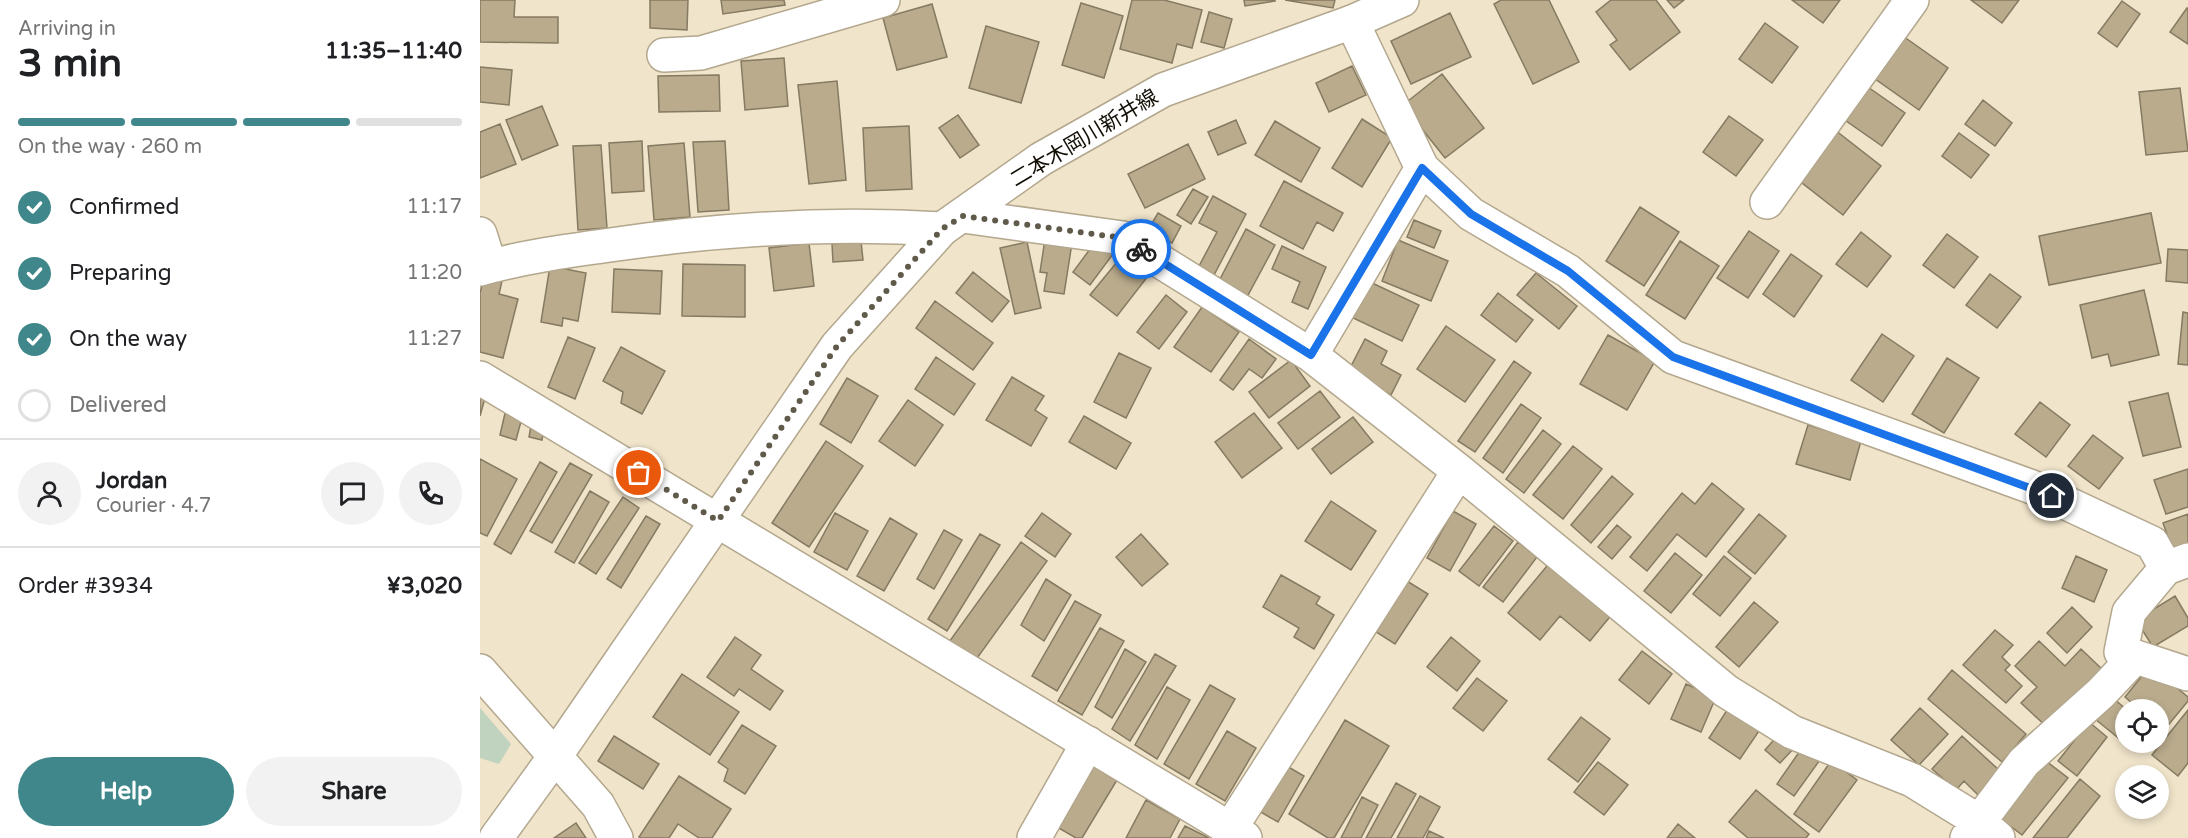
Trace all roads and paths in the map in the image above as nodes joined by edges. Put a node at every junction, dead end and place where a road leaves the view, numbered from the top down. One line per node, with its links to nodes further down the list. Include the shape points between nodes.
1 (883, 0): 4 (street)
2 (1912, 0): 8 (street)
3 (1389, 2): 5 (street, 二本木岡川新井線)
4 (806, 11): 6 (street, via 701,53)
5 (1352, 22): 7 (street); 9 (street, 二本木岡川新井線, via 1163,90 1041,159)
6 (664, 55)
7 (1422, 168): 12 (street); 16 (street, via 1471,214 1568,271 1673,357 2032,487 2152,543)
8 (1767, 202)
9 (952, 222): 11 (street, via 699,232 521,258); 12 (street, via 1123,238); 15 (street, 二本木岡川新井線, via 837,346)
10 (480, 234): 11 (street)
11 (485, 267)
12 (1311, 355): 14 (street)
13 (480, 378): 15 (street)
14 (1459, 471): 22 (street, via 1726,692 1792,732 1912,780); 23 (street)
15 (718, 521): 20 (street); 21 (street, 二本木岡川新井線)
16 (2177, 564): 17 (street, via 2128,612 2121,652)
17 (2135, 657): 19 (street); 22 (street, via 2024,762)
18 (480, 671): 21 (street)
19 (2188, 674)
20 (1088, 743): 23 (street); 26 (street)
21 (556, 755): 24 (street, 二本木岡川新井線); 25 (street, via 598,805)
22 (1982, 833)
23 (1237, 834)
24 (496, 838)
25 (616, 838)
26 (1034, 838)

